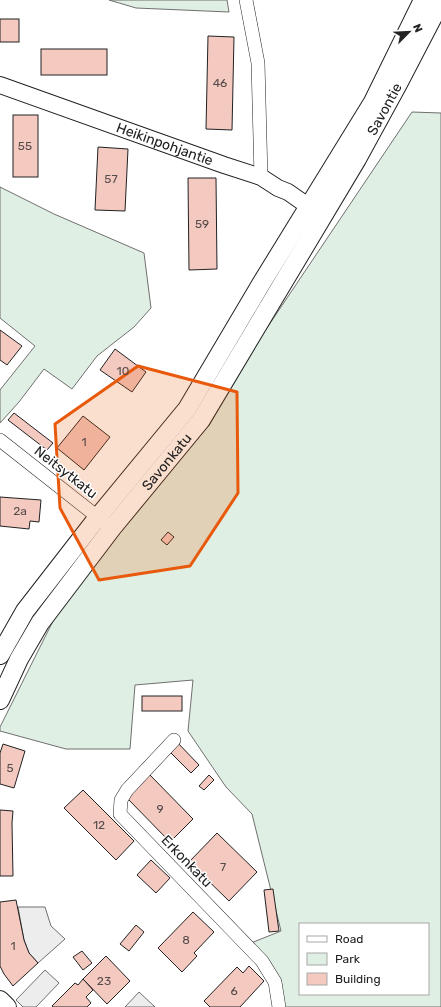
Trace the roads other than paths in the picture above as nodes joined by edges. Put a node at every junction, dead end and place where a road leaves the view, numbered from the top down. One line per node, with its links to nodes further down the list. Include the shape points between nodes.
1 (246, 0): 5 (street, via 258,63)
2 (423, 0): 6 (main road, Savontie)
3 (440, 0): 6 (main road, Savontie, via 357,159)
4 (0, 85): 5 (street, Heikinpohjantie, via 216,163)
5 (261, 176): 6 (street, Heikinpohjantie)
6 (316, 212): 8 (main road, Savonkatu, via 261,284 187,409); 9 (main road, Savonkatu, via 201,420)
7 (0, 440): 8 (street, Neitsytkatu)
8 (98, 517): 9 (street, Neitsytkatu); 10 (main road, Savonkatu, via 25,611)
9 (112, 528): 11 (main road, Savonkatu, via 40,622)
10 (0, 655)
11 (0, 700)
12 (174, 740): 15 (street, Erkonkatu, via 127,790 121,800 120,814 262,961 275,982)
13 (0, 1000): 14 (main road)
14 (7, 1007)
15 (279, 1007)

